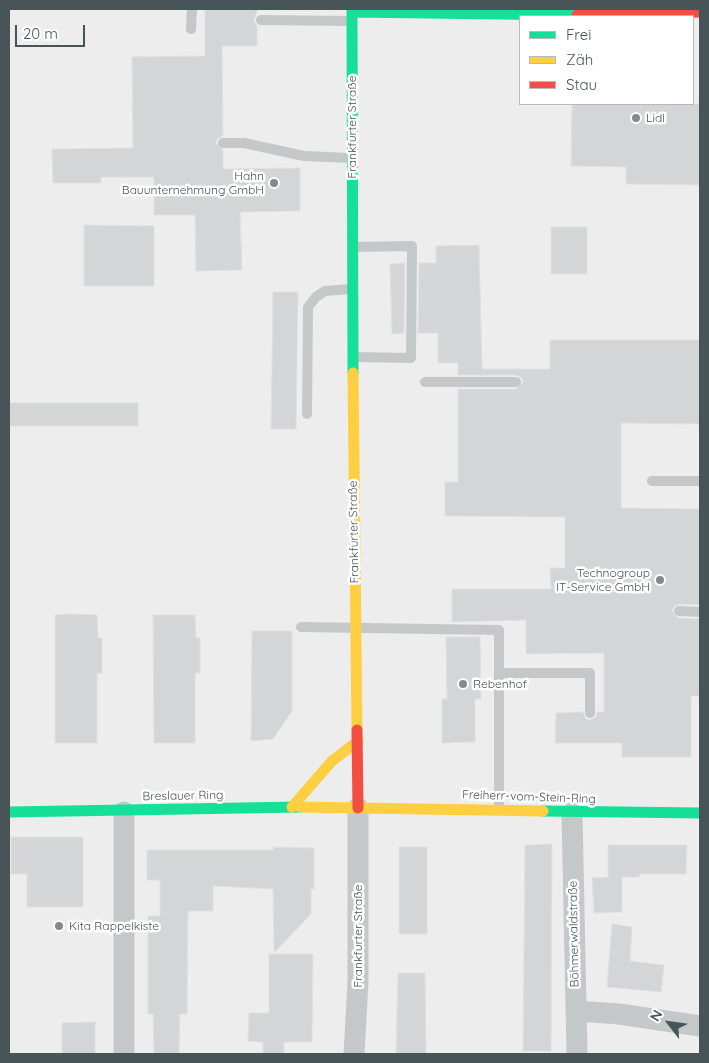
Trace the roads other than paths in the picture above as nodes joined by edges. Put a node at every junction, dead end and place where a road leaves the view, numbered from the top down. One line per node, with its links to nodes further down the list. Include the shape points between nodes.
1 (192, 9): 7 (lane)
2 (700, 12): 4 (street)
3 (352, 14): 5 (street); 6 (lane); 9 (street, Frankfurter Straße)
4 (578, 15)
5 (519, 16)
6 (261, 20)
7 (191, 29)
8 (223, 143): 9 (lane, via 244,143 304,156)
9 (352, 158): 10 (street, Frankfurter Straße)
10 (352, 247): 11 (street, Frankfurter Straße); 12 (lane, via 412,246 411,358)
11 (352, 289): 12 (street, Frankfurter Straße); 15 (lane, via 325,291 308,307)
12 (352, 357): 21 (street, Frankfurter Straße)
13 (425, 382): 14 (lane)
14 (516, 382)
15 (306, 414)
16 (652, 481): 17 (lane)
17 (700, 481)
18 (679, 611): 19 (lane)
19 (700, 612)
20 (302, 627): 21 (lane)
21 (356, 627): 22 (lane, via 499,630); 24 (street, Frankfurter Straße)
22 (499, 673): 23 (lane, via 590,673); 27 (lane)
23 (590, 713)
24 (358, 741): 25 (street, via 332,762); 26 (street, Frankfurter Straße)
25 (292, 807): 26 (street, Breslauer Ring); 29 (street, Breslauer Ring)
26 (358, 808): 27 (street, Freiherr-vom-Stein-Ring); 35 (street, Frankfurter Straße, via 358,982)
27 (499, 809): 30 (street, Freiherr-vom-Stein-Ring)
28 (9, 812): 29 (street, Breslauer Ring)
29 (124, 812): 34 (street)
30 (572, 813): 31 (street, Freiherr-vom-Stein-Ring); 32 (street, Böhmerwaldstraße)
31 (700, 813)
32 (576, 1011): 33 (street); 36 (street, Böhmerwaldstraße)
33 (700, 1026)
34 (124, 1054)
35 (354, 1054)
36 (576, 1054)

